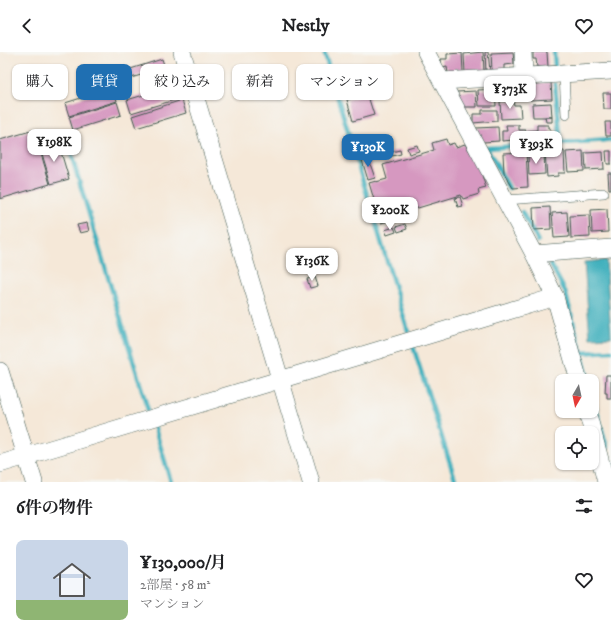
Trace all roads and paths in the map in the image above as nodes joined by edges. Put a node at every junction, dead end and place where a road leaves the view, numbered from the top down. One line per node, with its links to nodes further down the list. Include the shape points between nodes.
1 (182, 52): 16 (street)
2 (426, 52): 7 (street)
3 (522, 52): 6 (street)
4 (611, 71): 5 (street)
5 (564, 74): 6 (street); 8 (lane)
6 (524, 76): 7 (street)
7 (442, 81): 10 (street)
8 (566, 115)
9 (604, 193): 10 (lane)
10 (506, 200): 12 (street)
11 (611, 248): 12 (street)
12 (534, 254): 13 (street)
13 (555, 297): 15 (street); 16 (street)
14 (0, 371): 18 (street)
15 (577, 374)
16 (280, 379): 18 (street); 22 (street)
17 (590, 418): 19 (street)
18 (26, 456): 20 (street); 21 (street)
19 (605, 458): 23 (street)
20 (0, 464)
21 (34, 482)
22 (311, 482)
23 (606, 482)

